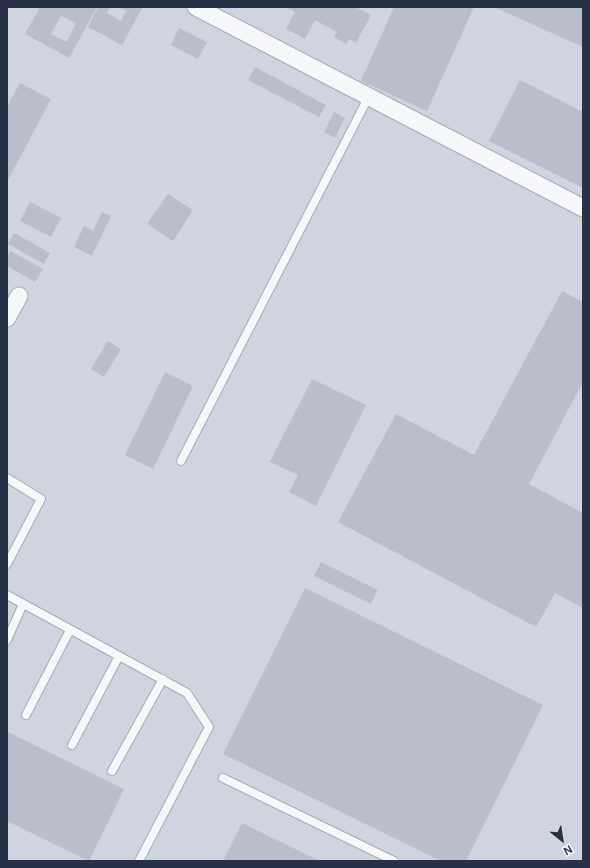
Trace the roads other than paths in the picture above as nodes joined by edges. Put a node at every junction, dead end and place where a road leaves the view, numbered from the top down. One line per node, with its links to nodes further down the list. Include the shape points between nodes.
1 (196, 7): 2 (street)
2 (369, 96): 3 (street); 6 (lane)
3 (583, 208)
4 (19, 296): 5 (street)
5 (7, 318)
6 (181, 460)
7 (7, 478): 8 (lane, via 41,499)
8 (7, 564)
9 (7, 596): 10 (lane)
10 (24, 604): 11 (lane); 12 (lane)
11 (70, 630): 13 (lane); 15 (lane)
12 (7, 640)
13 (119, 656): 14 (lane); 16 (lane)
14 (163, 679): 17 (lane); 19 (lane, via 188,693 208,727)
15 (26, 715)
16 (72, 746)
17 (112, 771)
18 (223, 778): 20 (lane)
19 (140, 861)
20 (394, 861)

